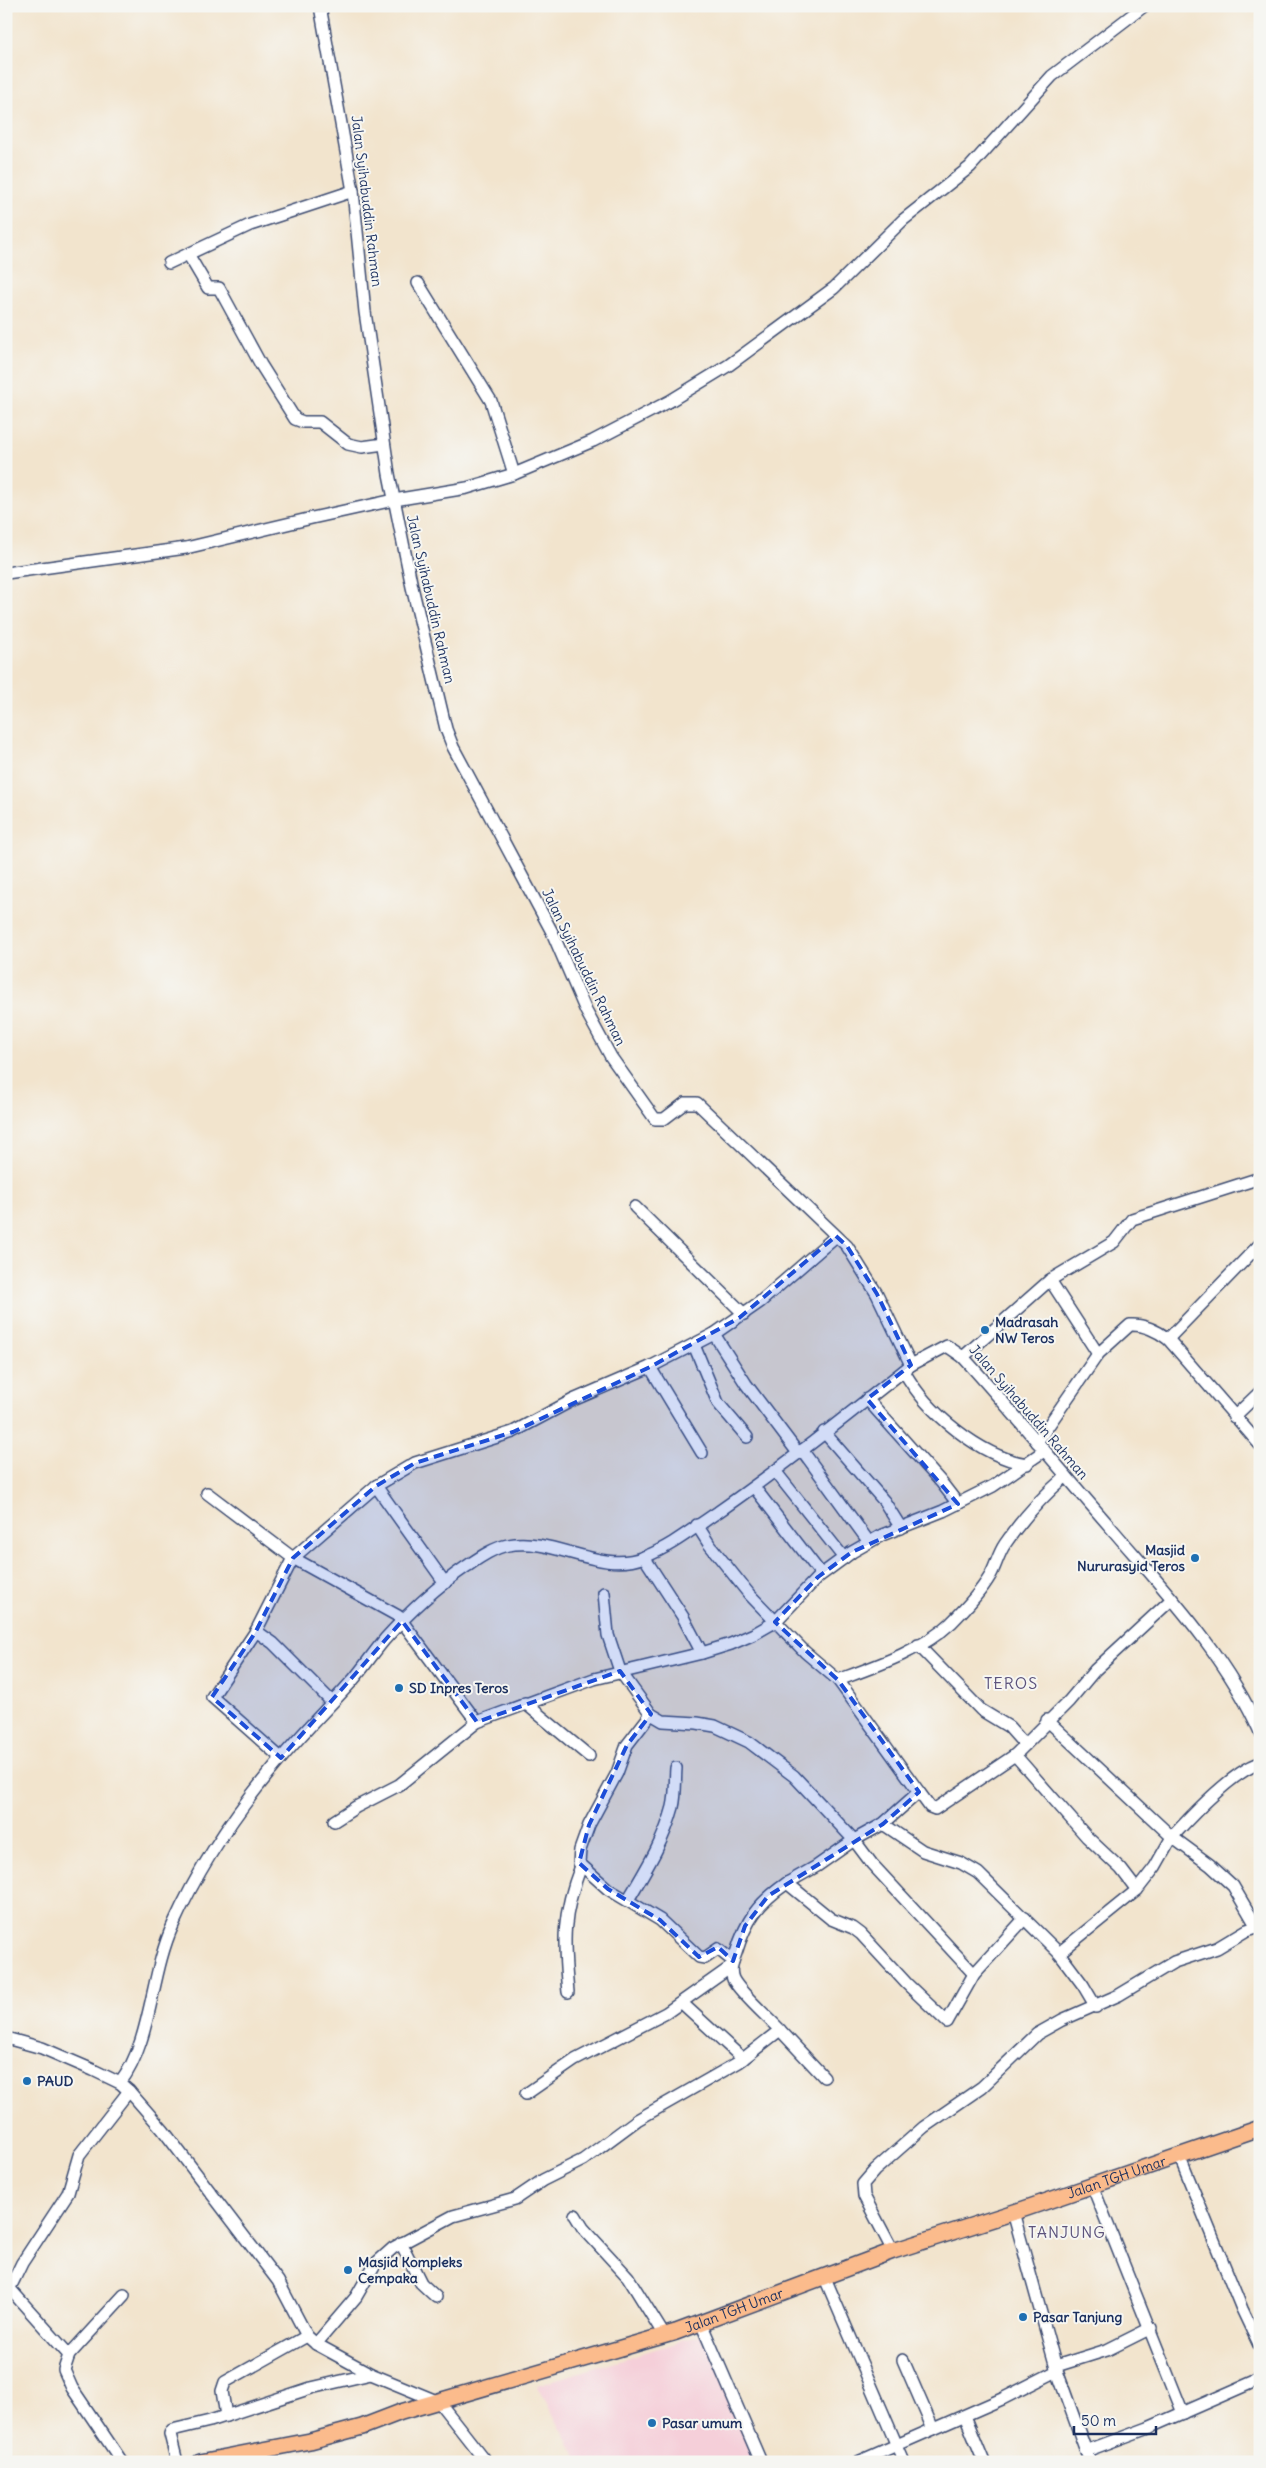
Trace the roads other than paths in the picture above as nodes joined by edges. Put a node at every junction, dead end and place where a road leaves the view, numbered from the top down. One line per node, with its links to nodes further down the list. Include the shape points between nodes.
1 (320, 6): 3 (street, Jalan Syihabuddin Rahman)
2 (1144, 6): 8 (street, via 1052,76 970,167 903,220 844,280 772,335 670,401 593,441)
3 (353, 191): 4 (street, via 250,225); 7 (street, Jalan Syihabuddin Rahman, via 365,312)
4 (188, 254): 5 (street); 7 (street, via 208,288 219,288 261,365 296,419 320,422 348,444 362,447)
5 (169, 263)
6 (418, 283): 8 (street, via 491,401)
7 (384, 444): 9 (street, Jalan Syihabuddin Rahman)
8 (514, 474): 9 (street, via 466,488)
9 (394, 500): 10 (street, via 186,548); 13 (street, Jalan Syihabuddin Rahman, via 452,747 552,932 586,1011 611,1057 655,1119 664,1119 685,1103 698,1103)
10 (6, 572)
11 (1260, 1178): 15 (street, via 1132,1219 1114,1242)
12 (635, 1208): 16 (street)
13 (836, 1236): 16 (street); 23 (street, Jalan Syihabuddin Rahman, via 856,1258 877,1294)
14 (1260, 1244): 18 (street)
15 (1050, 1280): 20 (street); 21 (street)
16 (744, 1314): 17 (street)
17 (714, 1334): 19 (street); 31 (street, via 746,1384)
18 (1168, 1339): 20 (street, via 1157,1331 1130,1325); 26 (street)
19 (694, 1344): 22 (street); 28 (street, via 718,1403)
20 (1098, 1354): 29 (street)
21 (963, 1357): 23 (street, Jalan Syihabuddin Rahman, via 947,1346); 29 (street, Jalan Syihabuddin Rahman)
22 (650, 1367): 33 (street); 37 (street, via 573,1400 513,1432 415,1463)
23 (908, 1368): 25 (street); 34 (street, via 919,1397 949,1423 994,1454)
24 (1260, 1392): 26 (street)
25 (867, 1399): 27 (street); 40 (street)
26 (1234, 1417): 30 (street)
27 (824, 1432): 31 (street); 42 (street, via 884,1501)
28 (747, 1437)
29 (1037, 1442): 32 (street, Jalan Syihabuddin Rahman)
30 (1260, 1445)
31 (800, 1451): 35 (street); 43 (street)
32 (1044, 1451): 34 (street); 36 (street, Jalan Syihabuddin Rahman)
33 (702, 1453)
34 (1027, 1464): 40 (street)
35 (776, 1470): 38 (street); 46 (street)
36 (1066, 1476): 50 (street, Jalan Syihabuddin Rahman); 54 (street, via 1042,1498 1012,1534 978,1592 950,1623)
37 (376, 1486): 45 (street); 48 (street)
38 (754, 1487): 41 (street); 47 (street)
39 (206, 1493): 45 (street)
40 (958, 1504): 42 (street)
41 (697, 1525): 44 (street); 52 (street, via 743,1588)
42 (902, 1528): 43 (street)
43 (869, 1542): 46 (street)
44 (644, 1557): 48 (street, via 618,1562 552,1548 508,1545 490,1552); 55 (street)
45 (293, 1558): 51 (street); 53 (street)
46 (844, 1558): 47 (street)
47 (821, 1574): 52 (street)
48 (445, 1583): 51 (street)
49 (604, 1593): 56 (street, via 608,1635)
50 (1172, 1599): 60 (street, Jalan Syihabuddin Rahman); 62 (street, via 1122,1643 1069,1701)
51 (402, 1620): 58 (street); 63 (street)
52 (775, 1622): 55 (street, via 731,1644); 57 (street)
53 (256, 1631): 58 (street, via 273,1643); 68 (street, via 212,1697)
54 (918, 1645): 57 (street); 65 (street, via 981,1710 1008,1727)
55 (702, 1653): 56 (street)
56 (620, 1671): 59 (street); 61 (street)
57 (838, 1680): 71 (street)
58 (332, 1702): 68 (street)
59 (525, 1703): 63 (street); 67 (street)
60 (1255, 1706): 64 (street, Jalan Syihabuddin Rahman)
61 (651, 1714): 75 (street, via 663,1721 715,1726 748,1742 794,1776); 76 (street, via 627,1744 617,1773 589,1825 578,1859)
62 (1047, 1720): 65 (street); 74 (street)
63 (477, 1722): 72 (street, via 405,1781)
64 (1260, 1732)
65 (1025, 1745): 66 (street)
66 (1014, 1755): 71 (street, via 936,1809 930,1807); 78 (street)
67 (589, 1756)
68 (281, 1758): 92 (street, via 220,1841 182,1905 158,1963)
69 (1260, 1763): 74 (street, via 1218,1792)
70 (676, 1768): 79 (street, via 674,1800 669,1817 651,1862)
71 (919, 1792): 73 (street)
72 (334, 1821)
73 (883, 1824): 75 (street); 80 (street, via 923,1851 961,1863 978,1873)
74 (1172, 1837): 78 (street); 81 (street, via 1233,1886)
75 (854, 1840): 77 (street); 84 (street, via 872,1864)
76 (581, 1866): 79 (street, via 608,1889); 85 (street, via 570,1892 565,1919)
77 (786, 1883): 83 (street, via 768,1896 750,1918); 84 (street, via 830,1919 862,1934 946,2022)
78 (1137, 1890): 82 (street)
79 (628, 1900): 83 (street, via 660,1920 699,1957 704,1958 718,1949)
80 (1026, 1918): 82 (street); 84 (street)
81 (1258, 1926): 87 (street, via 1229,1942 1166,1966)
82 (1059, 1953): 87 (street)
83 (732, 1964): 86 (street); 88 (street, via 734,1981)
84 (974, 1974)
85 (568, 1992)
86 (682, 2003): 90 (street); 93 (street, via 575,2060)
87 (1096, 2007): 100 (street, via 1037,2034 982,2088 924,2127 867,2178 863,2184 864,2196)
88 (780, 2030): 90 (street); 91 (street)
89 (6, 2038): 92 (street, via 42,2048)
90 (744, 2058): 99 (street, via 637,2120 583,2160 543,2180 515,2199 452,2216)
91 (824, 2077)
92 (124, 2087): 102 (street, via 78,2155 68,2193 22,2263); 108 (street, via 163,2130 278,2281)
93 (526, 2094)
94 (1260, 2128): 95 (main road, Jalan TGH Umar)
95 (1180, 2155): 96 (main road, Jalan TGH Umar); 110 (street)
96 (1092, 2185): 97 (main road, Jalan TGH Umar); 106 (street)
97 (1013, 2212): 100 (main road, Jalan TGH Umar); 113 (street)
98 (575, 2215): 107 (street, via 582,2228 628,2277)
99 (401, 2243): 104 (street, via 421,2283); 109 (street, via 380,2258 356,2297)
100 (893, 2251): 101 (main road, Jalan TGH Umar)
101 (826, 2278): 105 (main road, Jalan TGH Umar); 121 (street)
102 (8, 2292): 111 (street)
103 (124, 2295): 111 (street)
104 (436, 2297)
105 (701, 2323): 107 (main road, Jalan TGH Umar); 127 (street)
106 (1151, 2328): 113 (street, via 1107,2350); 117 (street)
107 (664, 2335): 116 (main road, Jalan TGH Umar)
108 (307, 2336): 109 (street); 118 (street, via 225,2382 222,2392)
109 (316, 2344): 114 (street)
110 (1260, 2347)
111 (69, 2355): 123 (street, via 64,2370 66,2376)
112 (903, 2360): 120 (street)
113 (1057, 2368): 119 (street); 122 (street)
114 (371, 2374): 116 (street); 118 (street, via 311,2388)
115 (1260, 2379): 117 (street)
116 (439, 2402): 125 (main road, Jalan TGH Umar, via 310,2441); 126 (street)
117 (1183, 2413): 122 (street)
118 (226, 2416): 124 (street, via 170,2432)
119 (964, 2416): 120 (street); 130 (street)
120 (933, 2429): 121 (street)
121 (897, 2445): 128 (street); 129 (street)
122 (1088, 2456)
123 (122, 2462)
124 (177, 2462)
125 (200, 2462)
126 (486, 2462)
127 (761, 2462)
128 (858, 2462)
129 (904, 2462)
130 (984, 2462)

